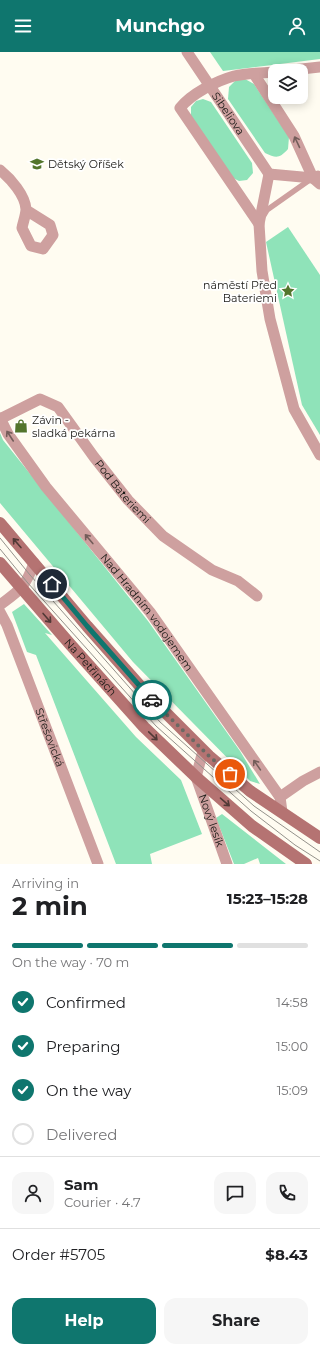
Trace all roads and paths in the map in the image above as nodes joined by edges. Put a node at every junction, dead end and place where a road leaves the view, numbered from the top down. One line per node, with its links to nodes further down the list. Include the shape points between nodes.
1 (187, 52): 6 (street, Sibeliova)
2 (320, 67): 3 (street)
3 (308, 68)
4 (268, 73): 5 (street)
5 (254, 74): 6 (street, via 234,76); 9 (street, one-way to 5)
6 (210, 86): 8 (street, Sibeliova); 11 (street, via 197,93 180,108)
7 (0, 170): 10 (street, via 23,198)
8 (270, 174): 9 (street); 11 (street)
9 (318, 179): 11 (lane, via 268,210)
10 (26, 210)
11 (259, 224): 13 (street, via 262,271 270,319 294,408)
12 (0, 419): 18 (street, Pod Bateriemi, via 40,399 58,407 128,500 163,536 212,570 238,581); 24 (street, Nad Hradním vodojemem, one-way to 12, via 150,612 46,487)
13 (320, 455)
14 (0, 523): 16 (street, one-way to 14)
15 (0, 563): 17 (street)
16 (34, 563): 17 (street); 21 (street, via 148,695)
17 (22, 589): 19 (street); 23 (street, Na Petřinách, one-way to 23, via 144,727)
18 (257, 596)
19 (0, 605)
20 (0, 612): 27 (street, Střešovická)
21 (203, 750): 23 (street); 25 (street, via 250,791)
22 (320, 772): 24 (street, via 303,780)
23 (196, 777): 28 (street, Nový lesík); 29 (street, Na Petřinách, one-way to 29, via 252,826)
24 (280, 797): 25 (street, Nad Hradním vodojemem)
25 (282, 812): 26 (street)
26 (320, 838)
27 (98, 864)
28 (226, 864)
29 (306, 864)

